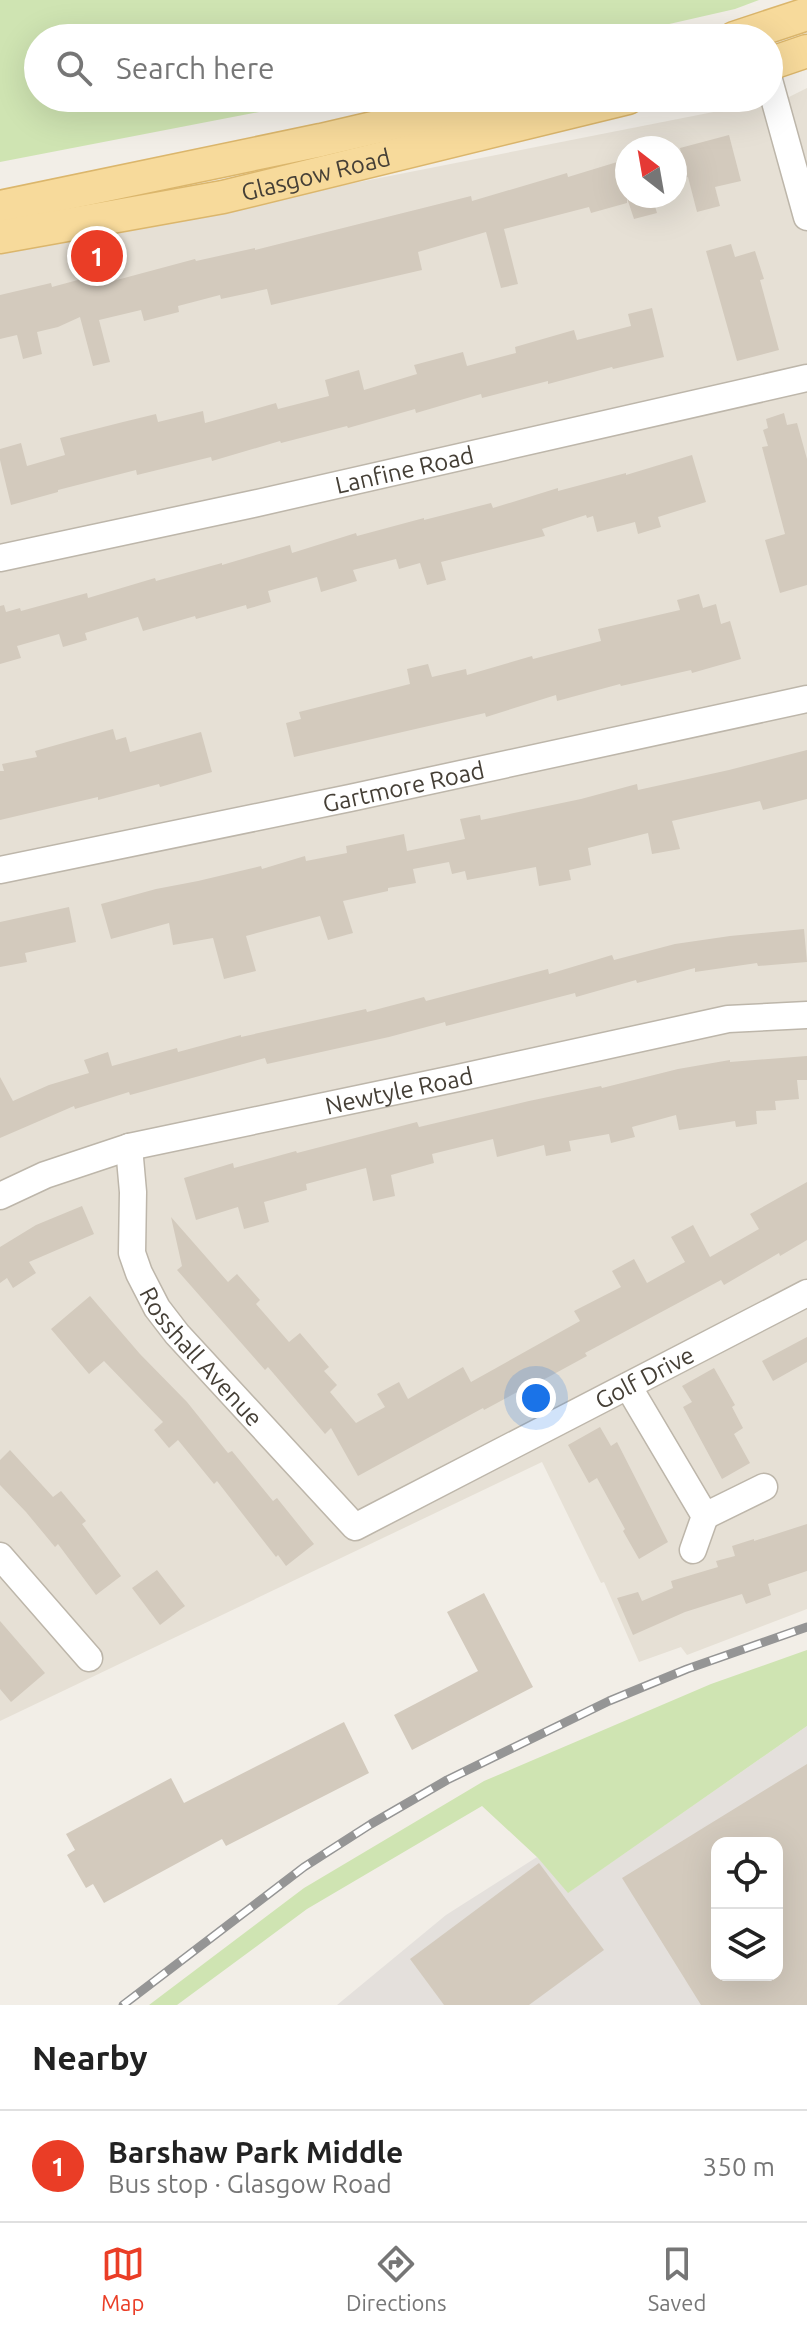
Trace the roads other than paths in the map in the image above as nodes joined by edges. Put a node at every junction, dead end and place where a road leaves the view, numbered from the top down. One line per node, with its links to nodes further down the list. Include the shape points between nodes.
1 (807, 14): 2 (main road)
2 (781, 24)
3 (807, 51): 4 (main road)
4 (783, 59)
5 (441, 112): 8 (main road, Glasgow Road)
6 (571, 112): 10 (main road, Glasgow Road, via 223,197)
7 (778, 112): 9 (street)
8 (0, 207)
9 (807, 217)
10 (0, 237)
11 (807, 378): 12 (street, Lanfine Road)
12 (0, 558)
13 (807, 699): 14 (street, Gartmore Road)
14 (0, 870)
15 (807, 1015): 16 (street, Newtyle Road, via 728,1019)
16 (129, 1147): 17 (street, Newtyle Road); 22 (street, Rosshall Avenue, via 132,1253 157,1308)
17 (0, 1196)
18 (807, 1293): 19 (street, Golf Drive)
19 (628, 1386): 21 (street); 22 (street, Golf Drive)
20 (764, 1487): 21 (street)
21 (705, 1516): 23 (street)
22 (355, 1527)
23 (693, 1550)
24 (0, 1556): 25 (street)
25 (89, 1658)

